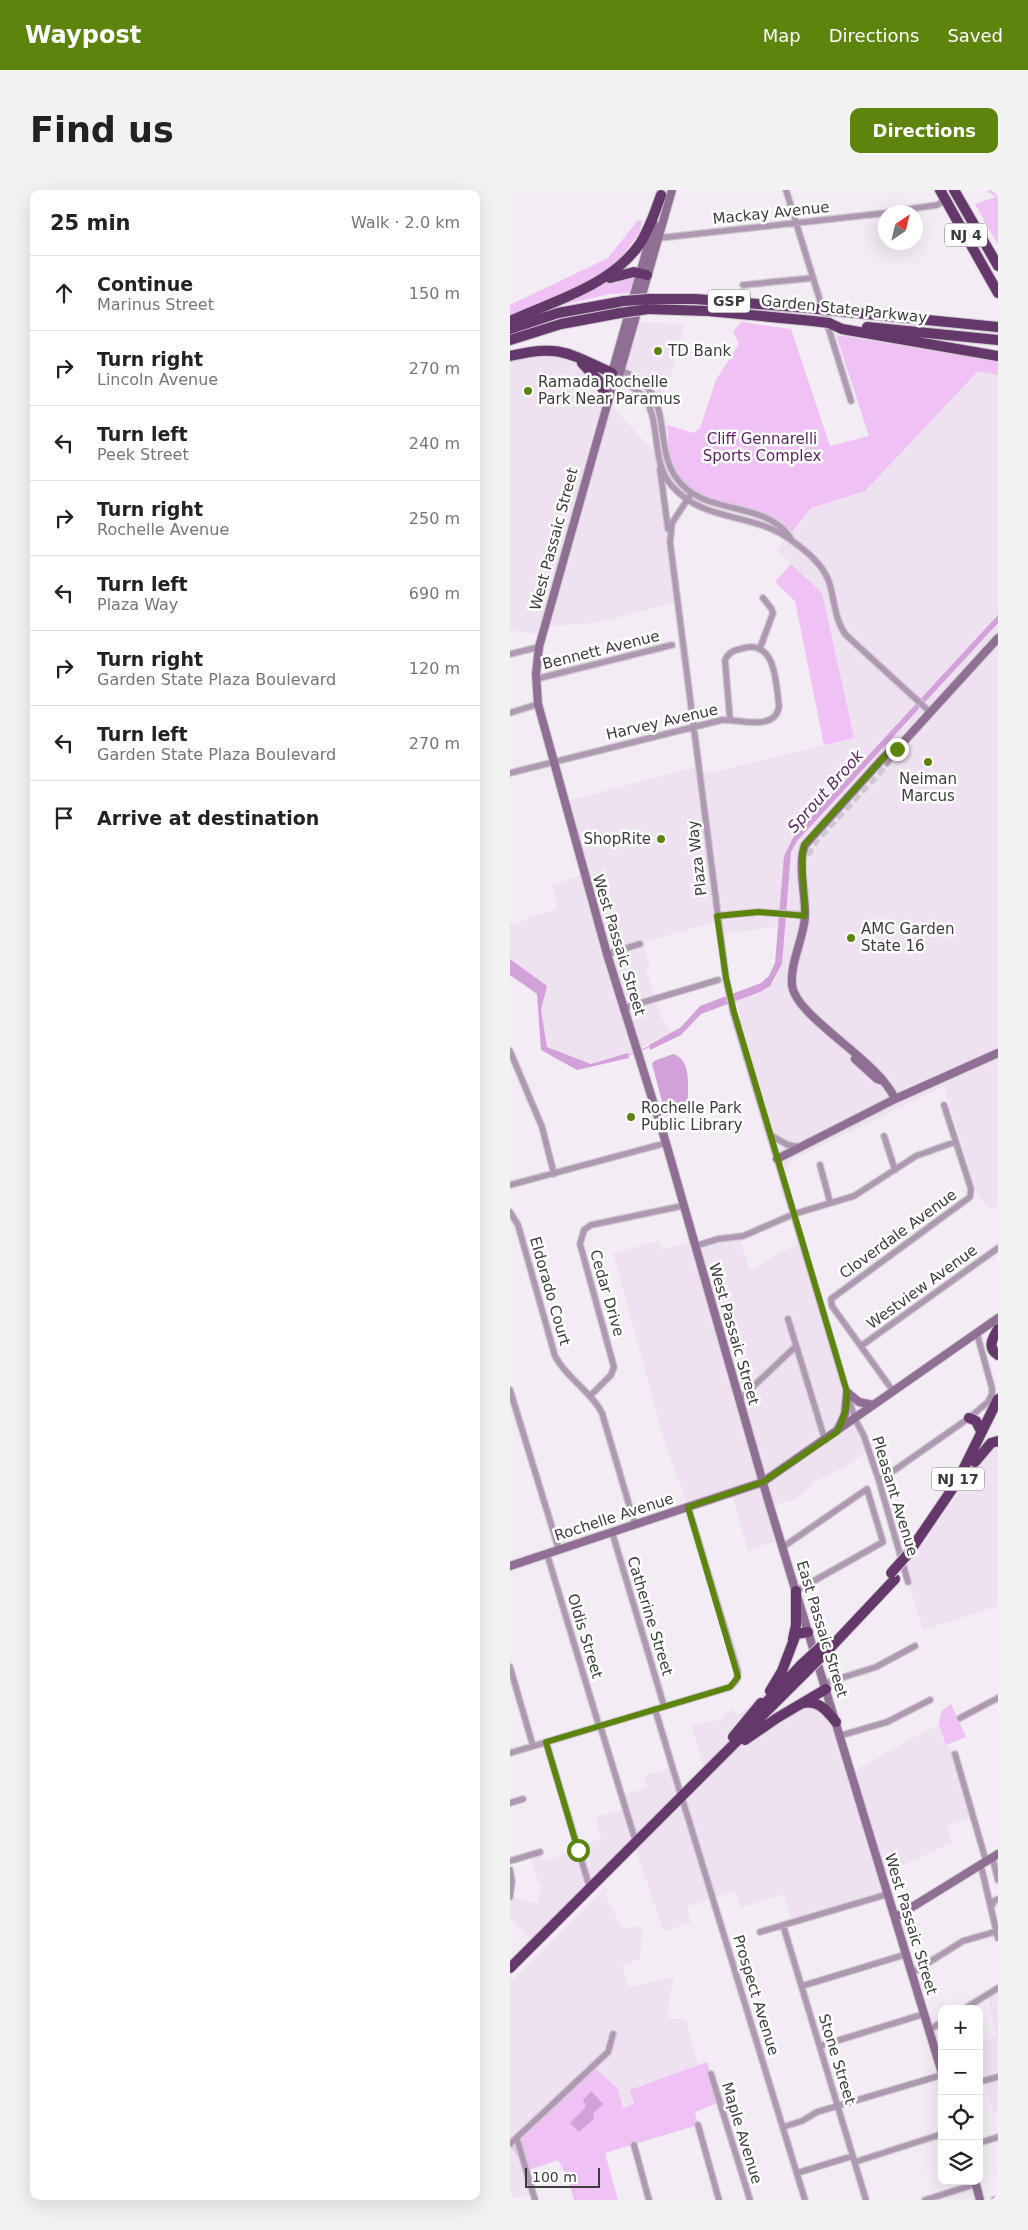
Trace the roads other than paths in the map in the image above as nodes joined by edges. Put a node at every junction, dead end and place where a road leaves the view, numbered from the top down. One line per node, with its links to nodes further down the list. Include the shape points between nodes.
1 (672, 190): 10 (main road)
2 (786, 190): 9 (street)
3 (940, 190): 6 (highway, NJ 4)
4 (954, 190): 11 (highway, NJ 4)
5 (661, 193): 13 (main road); 17 (highway, via 646,232 632,254 612,272)
6 (946, 200): 7 (street, Mackay Avenue); 12 (highway, NJ 4)
7 (923, 207)
8 (878, 214): 9 (street, Mackay Avenue)
9 (796, 224): 10 (street, Mackay Avenue); 14 (street)
10 (659, 238): 13 (main road)
11 (998, 266)
12 (986, 269): 15 (highway, NJ 4); 18 (highway)
13 (643, 274): 17 (highway, via 620,274); 29 (main road, West Passaic Street)
14 (812, 278): 16 (street); 31 (street)
15 (998, 282)
16 (743, 285)
17 (588, 286): 20 (highway)
18 (998, 293)
19 (648, 304): 21 (highway, Garden State Parkway / GSP, bridge); 22 (highway, Garden State Parkway / GSP, bridge, via 702,299); 23 (highway, Garden State Parkway / GSP, bridge, via 624,301 558,314); 24 (highway, Garden State Parkway / GSP, bridge, via 561,324)
20 (510, 321)
21 (841, 326): 25 (highway, Garden State Parkway); 28 (highway)
22 (998, 327)
23 (510, 329)
24 (510, 340)
25 (998, 340)
26 (572, 355): 27 (highway, via 550,349); 29 (highway); 30 (highway, via 596,376)
27 (510, 356)
28 (998, 356)
29 (616, 376): 30 (main road, West Passaic Street); 32 (street, via 633,386 645,399); 33 (street, via 644,383 656,397 668,465)
30 (607, 401): 42 (main road, West Passaic Street)
31 (851, 401)
32 (659, 457): 34 (street, via 669,484); 38 (street)
33 (691, 494): 34 (street, Plaza Way); 35 (street)
34 (686, 501): 36 (street, via 698,508); 38 (street, Plaza Way, via 672,523)
35 (741, 510): 36 (street); 37 (street, via 767,517 784,529)
36 (739, 519): 37 (street, via 774,530)
37 (793, 541): 47 (street, via 826,574 842,629)
38 (670, 542): 50 (street, Plaza Way)
39 (763, 598): 43 (street, via 773,613)
40 (998, 638): 47 (main road)
41 (672, 646): 45 (street, Bennett Avenue)
42 (539, 647): 44 (street); 45 (main road, West Passaic Street)
43 (760, 648): 49 (street, via 751,646 732,651 724,660); 49 (street, Harvey Avenue, via 772,663 778,713 772,719 754,722)
44 (510, 654)
45 (536, 679): 46 (main road, West Passaic Street)
46 (538, 704): 48 (street); 52 (main road, West Passaic Street)
47 (927, 709): 51 (main road)
48 (510, 712)
49 (730, 720): 50 (street, Harvey Avenue)
50 (693, 727): 52 (street, Harvey Avenue); 57 (street, Plaza Way)
51 (897, 749): 53 (street); 56 (main road, via 883,758 808,840 803,850)
52 (552, 761): 54 (street, Harvey Avenue); 60 (main road, West Passaic Street)
53 (887, 763)
54 (510, 773)
55 (807, 855): 56 (main road)
56 (803, 870): 58 (main road)
57 (717, 916): 58 (street, via 743,912); 67 (street, Plaza Way, via 732,1007)
58 (805, 916): 65 (main road, via 793,972 793,992 851,1051 875,1070)
59 (640, 944): 60 (street)
60 (606, 954): 62 (main road, West Passaic Street)
61 (718, 980): 62 (street)
62 (624, 1008): 70 (main road, West Passaic Street)
63 (510, 1051): 75 (street, via 542,1127)
64 (998, 1053): 65 (main road)
65 (895, 1100): 71 (main road)
66 (944, 1105): 69 (street, Cloverdale Avenue)
67 (770, 1135): 71 (street, via 788,1146); 72 (street, Plaza Way)
68 (884, 1136): 74 (street)
69 (955, 1142): 74 (street, via 924,1152); 88 (street, Cloverdale Avenue, via 971,1190 970,1197 831,1299 832,1306)
70 (666, 1143): 75 (street); 78 (main road, West Passaic Street)
71 (803, 1147): 72 (main road)
72 (777, 1159): 80 (street, Plaza Way)
73 (820, 1165): 77 (street)
74 (895, 1170): 77 (street, via 854,1196)
75 (554, 1174): 76 (street)
76 (510, 1185)
77 (830, 1202): 80 (street)
78 (682, 1206): 81 (main road, West Passaic Street); 93 (street, Cedar Drive, via 592,1225 581,1235 580,1244 614,1367 611,1375)
79 (510, 1212): 93 (street, Eldorado Court, via 518,1225 556,1356 565,1372)
80 (794, 1214): 81 (street, via 743,1236); 91 (street, Plaza Way)
81 (695, 1246): 95 (main road, West Passaic Street)
82 (998, 1248): 88 (street, Westview Avenue)
83 (998, 1318): 86 (main road, Rochelle Avenue)
84 (788, 1319): 87 (street)
85 (998, 1329): 89 (highway, via 991,1345)
86 (977, 1334): 92 (main road, Rochelle Avenue); 94 (street)
87 (796, 1346): 95 (street); 102 (street)
88 (861, 1346): 92 (street)
89 (998, 1355)
90 (510, 1390): 111 (street)
91 (847, 1392): 96 (main road, via 859,1402); 99 (street, Plaza Way); 100 (main road, via 845,1414)
92 (893, 1392): 96 (main road, Rochelle Avenue)
93 (590, 1396): 108 (street, Eldorado Court, via 602,1413)
94 (995, 1396): 98 (street); 101 (highway)
95 (739, 1400): 106 (main road, West Passaic Street)
96 (873, 1406): 99 (main road, Rochelle Avenue)
97 (998, 1414): 104 (highway, NJ 17)
98 (969, 1418): 101 (highway, via 976,1420); 105 (street)
99 (855, 1419): 100 (main road, Rochelle Avenue); 105 (street, Pleasant Avenue)
100 (837, 1432): 102 (main road, Rochelle Avenue)
101 (981, 1433): 113 (highway, NJ 17)
102 (825, 1440): 106 (main road, Rochelle Avenue)
103 (998, 1441): 104 (highway, via 991,1444)
104 (975, 1462): 113 (highway, NJ 17, via 947,1508)
105 (879, 1481): 115 (street, Pleasant Avenue)
106 (763, 1482): 107 (main road, Rochelle Avenue); 110 (main road, East Passaic Street)
107 (688, 1507): 108 (main road, Rochelle Avenue); 126 (street, via 738,1672 730,1687)
108 (635, 1525): 109 (main road, Rochelle Avenue)
109 (612, 1532): 111 (main road, Rochelle Avenue); 126 (street, Catherine Street)
110 (783, 1547): 116 (main road, East Passaic Street); 116 (street, Pleasant Avenue, via 867,1489 883,1542)
111 (559, 1550): 112 (main road, Rochelle Avenue)
112 (547, 1554): 114 (main road, Rochelle Avenue); 130 (street, Oldis Street)
113 (909, 1557): 121 (highway, NJ 17, bridge)
114 (510, 1566)
115 (908, 1582)
116 (796, 1591): 117 (main road, East Passaic Street); 118 (highway)
117 (808, 1632): 118 (highway, via 796,1634); 122 (main road, East Passaic Street)
118 (793, 1640): 132 (highway, via 777,1681)
119 (915, 1646): 122 (street, via 876,1667)
120 (510, 1667): 134 (street)
121 (803, 1669): 132 (highway, NJ 17); 135 (highway, NJ 17)
122 (825, 1686): 125 (highway); 129 (main road, East Passaic Street)
123 (998, 1698): 128 (street)
124 (930, 1700): 131 (street, via 887,1722)
125 (799, 1704): 129 (highway, via 822,1706); 135 (highway)
126 (664, 1706): 127 (street)
127 (655, 1709): 130 (street); 139 (street, Prospect Avenue)
128 (960, 1718)
129 (836, 1722): 131 (main road, East Passaic Street)
130 (599, 1726): 133 (street); 142 (street, Oldis Street)
131 (840, 1736): 138 (main road, East Passaic Street)
132 (733, 1737): 139 (highway, NJ 17)
133 (546, 1742): 134 (street); 149 (street)
134 (533, 1746): 136 (street)
135 (727, 1751): 139 (highway, NJ 17)
136 (510, 1753)
137 (955, 1754): 146 (street)
138 (854, 1784): 150 (main road, West Passaic Street)
139 (681, 1795): 142 (highway, NJ 17); 161 (highway, NJ 17); 178 (street, Prospect Avenue)
140 (523, 1799): 141 (street)
141 (510, 1803)
142 (634, 1836): 149 (highway, NJ 17)
143 (540, 1852): 145 (street)
144 (998, 1854): 146 (main road)
145 (510, 1861)
146 (986, 1861): 148 (street, via 993,1860); 153 (street, via 981,1866); 154 (main road)
147 (510, 1870): 151 (street)
148 (998, 1880)
149 (588, 1882): 160 (highway, NJ 17)
150 (888, 1894): 154 (main road, West Passaic Street); 155 (street)
151 (510, 1898)
152 (998, 1899): 153 (street)
153 (991, 1910): 156 (street)
154 (896, 1918): 159 (main road, West Passaic Street)
155 (783, 1925): 157 (street); 163 (street, Stone Street)
156 (997, 1931): 158 (street); 162 (street, via 963,1941)
157 (760, 1932)
158 (998, 1938)
159 (906, 1954): 162 (main road, West Passaic Street); 163 (street)
160 (510, 1959)
161 (510, 1968)
162 (912, 1973): 166 (main road, West Passaic Street)
163 (802, 1986): 170 (street, Stone Street)
164 (998, 1988): 165 (street)
165 (970, 2005)
166 (924, 2014): 168 (main road, West Passaic Street); 170 (street)
167 (938, 2024): 168 (street)
168 (929, 2030): 171 (main road, West Passaic Street)
169 (613, 2034): 181 (street, via 608,2052)
170 (820, 2046): 176 (street, Stone Street)
171 (938, 2060)
172 (711, 2074): 193 (street, Maple Avenue)
173 (938, 2075): 176 (street)
174 (998, 2077): 175 (street)
175 (983, 2081)
176 (838, 2106): 178 (street); 185 (street, Stone Street)
177 (698, 2125): 192 (street)
178 (783, 2127): 186 (street, Prospect Avenue)
179 (938, 2135): 185 (street)
180 (998, 2137): 182 (street)
181 (517, 2139): 183 (street); 190 (street)
182 (983, 2142)
183 (510, 2144)
184 (634, 2145): 191 (street)
185 (854, 2159): 186 (street); 195 (street, Stone Street)
186 (797, 2173): 194 (street, Prospect Avenue)
187 (969, 2185): 196 (street)
188 (976, 2185): 197 (main road)
189 (998, 2199): 198 (street)
190 (535, 2200)
191 (649, 2200)
192 (719, 2200)
193 (750, 2200)
194 (805, 2200)
195 (866, 2200)
196 (925, 2200)
197 (980, 2200)
198 (994, 2200)

